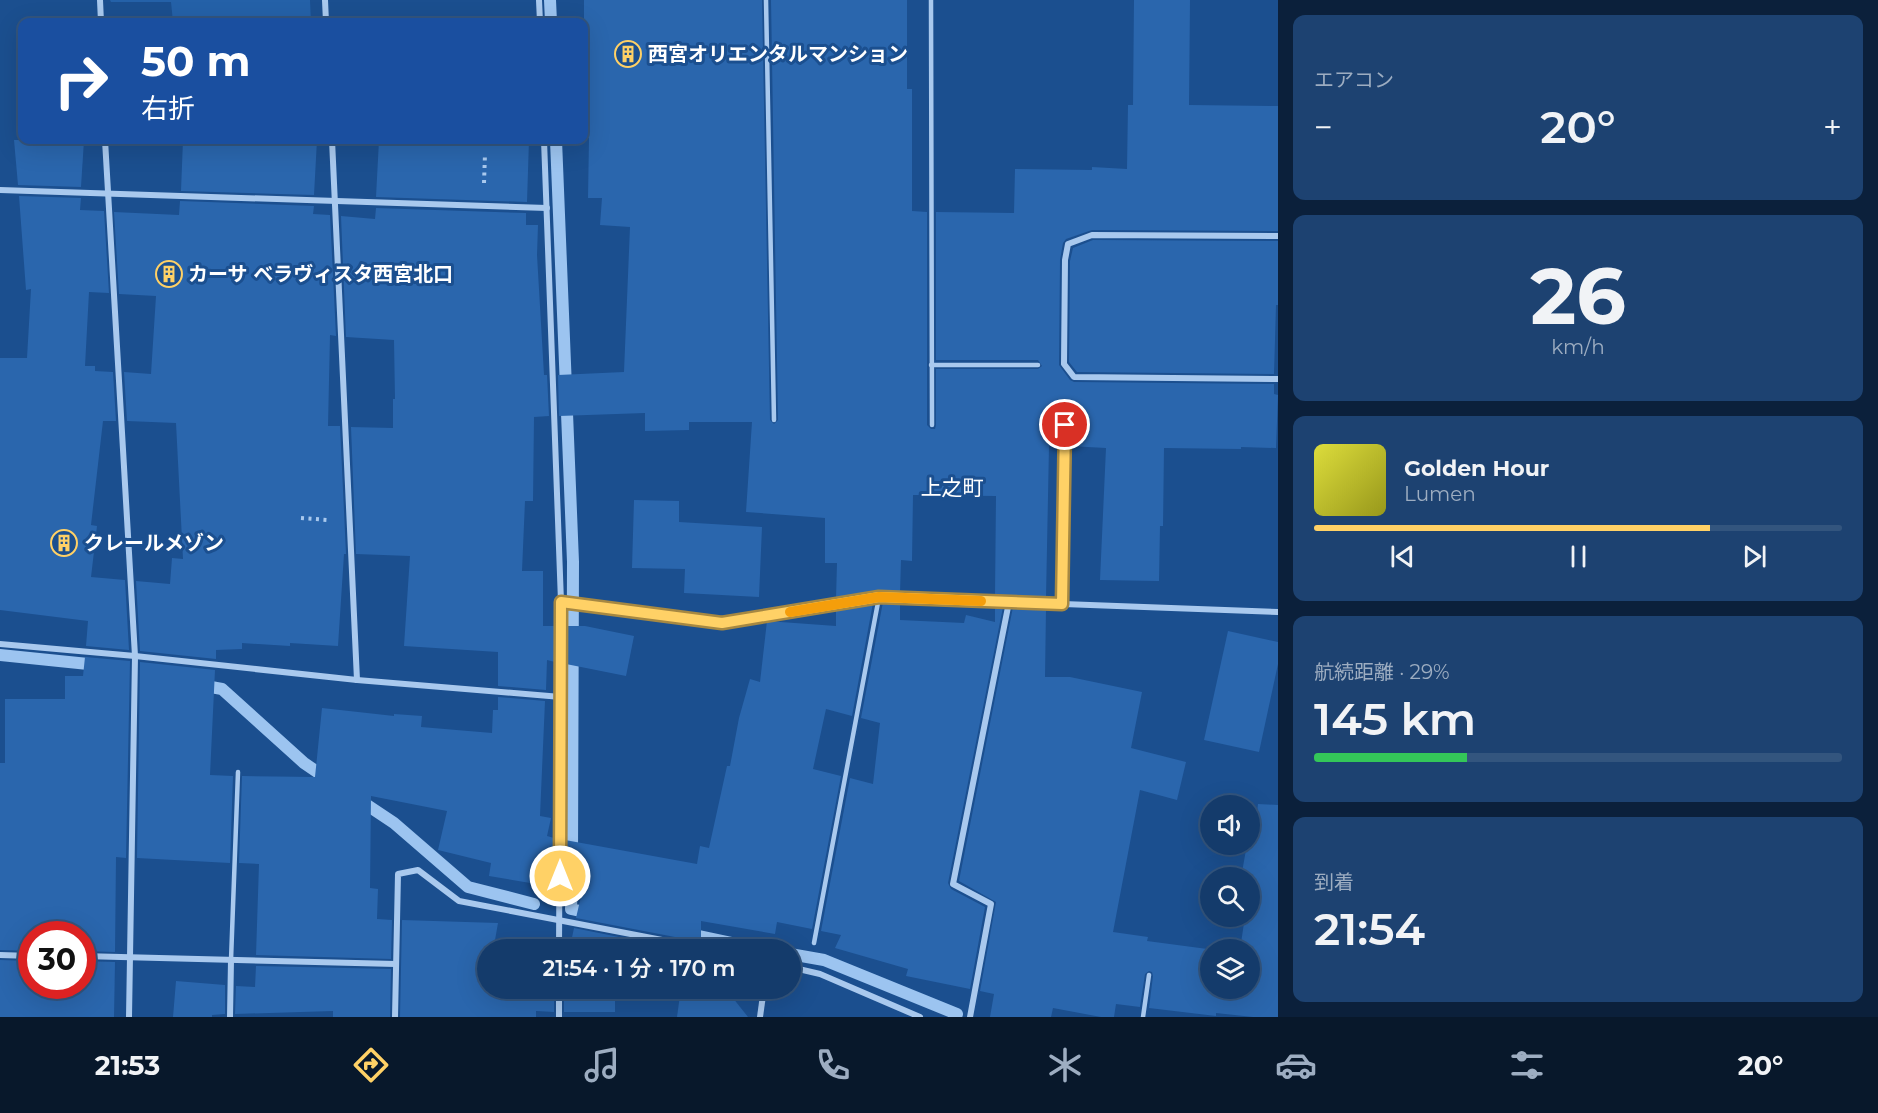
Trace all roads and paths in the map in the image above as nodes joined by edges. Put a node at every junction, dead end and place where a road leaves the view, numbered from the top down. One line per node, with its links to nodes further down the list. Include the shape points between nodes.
1 (100, 0): 6 (street)
2 (325, 0): 7 (street)
3 (539, 0): 8 (street)
4 (766, 0): 22 (lane)
5 (931, 0): 19 (lane)
6 (100, 18)
7 (326, 18)
8 (540, 18)
9 (105, 144): 14 (street)
10 (332, 144): 15 (street)
11 (544, 144): 17 (street)
12 (485, 154): 16 (path)
13 (0, 190): 14 (street)
14 (107, 195): 15 (street); 31 (street)
15 (335, 202): 16 (street); 32 (street)
16 (483, 206): 17 (street)
17 (547, 208): 26 (street)
18 (1278, 236): 21 (street, via 1092,235 1068,244 1064,352 1064,364 1074,377)
19 (931, 365): 20 (lane); 23 (lane)
20 (1038, 365)
21 (1278, 379)
22 (774, 420)
23 (932, 425)
24 (1065, 425): 28 (lane)
25 (879, 597): 26 (street, via 722,623); 27 (street); 38 (lane)
26 (563, 602): 33 (street)
27 (1009, 602): 28 (street); 55 (street, via 954,884 991,904)
28 (1062, 604): 29 (street)
29 (1278, 612)
30 (0, 644): 31 (street)
31 (135, 656): 32 (street); 42 (street)
32 (357, 680): 33 (street)
33 (561, 697): 35 (street)
34 (238, 772): 43 (lane)
35 (560, 921): 36 (street); 37 (street); 44 (street, via 459,901 418,870 398,874)
36 (559, 939)
37 (656, 939)
38 (814, 943)
39 (0, 955): 40 (street)
40 (18, 956)
41 (96, 957): 42 (street)
42 (130, 957): 43 (street); 49 (street)
43 (231, 960): 44 (street); 50 (street)
44 (396, 964): 51 (street)
45 (801, 970): 54 (street)
46 (1149, 975): 56 (lane)
47 (559, 999): 52 (street)
48 (762, 999): 53 (street)
49 (129, 1017)
50 (230, 1017)
51 (395, 1017)
52 (559, 1017)
53 (760, 1017)
54 (920, 1017)
55 (970, 1017)
56 (1143, 1017)

